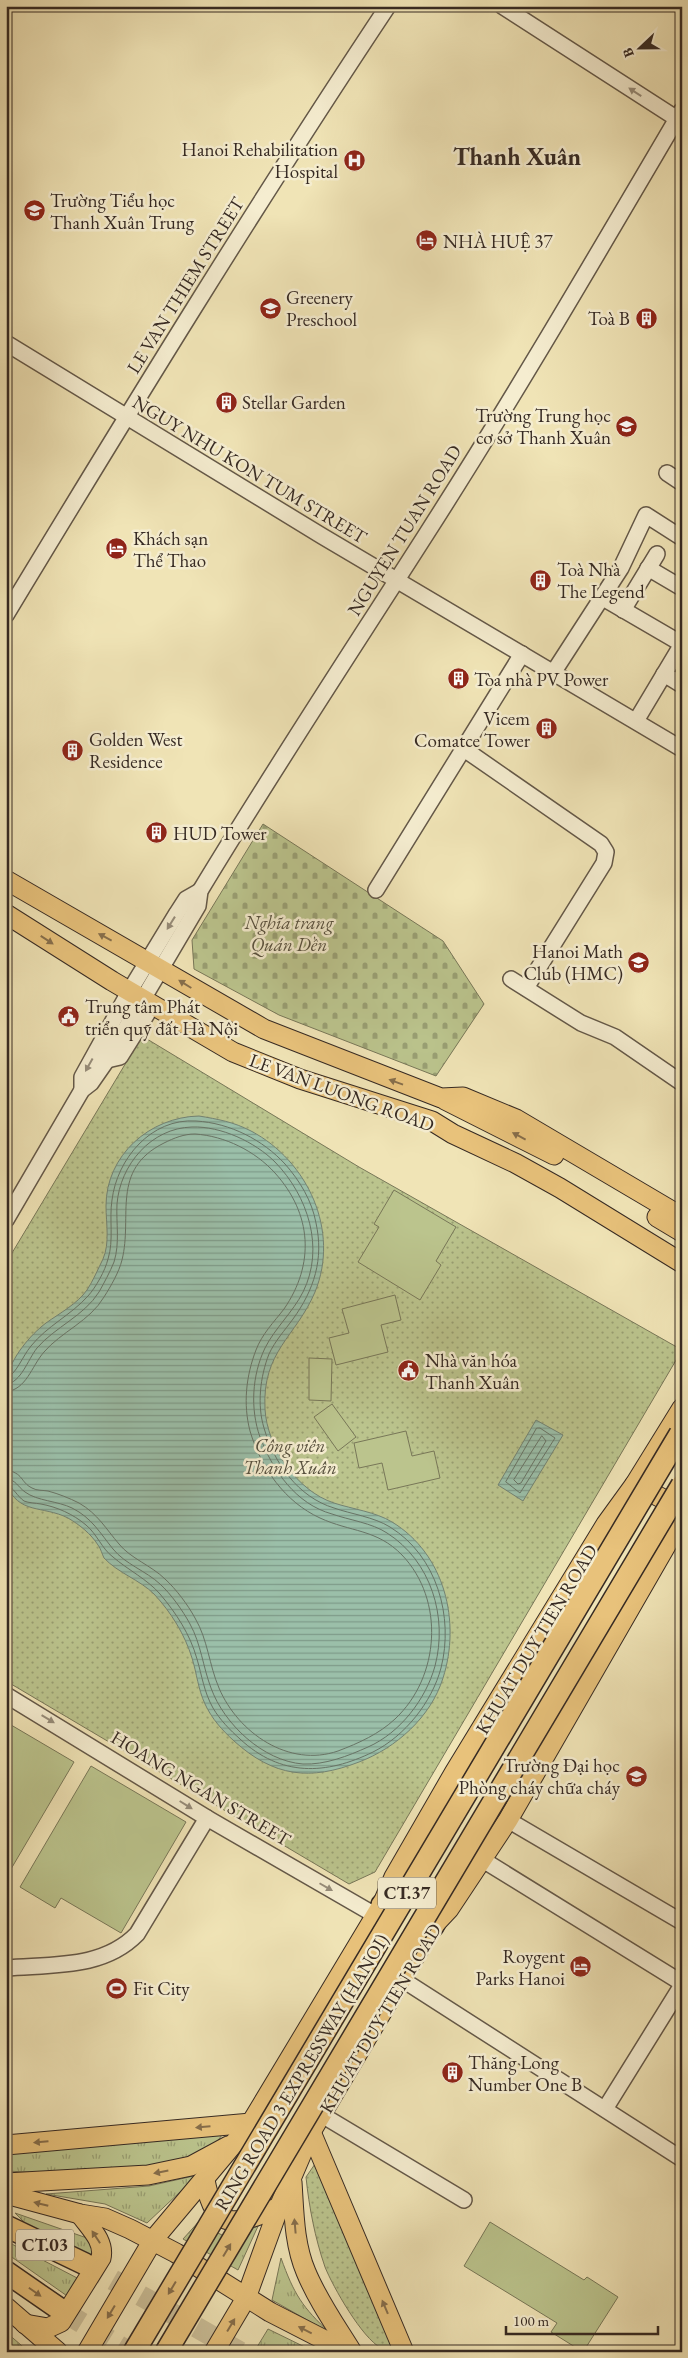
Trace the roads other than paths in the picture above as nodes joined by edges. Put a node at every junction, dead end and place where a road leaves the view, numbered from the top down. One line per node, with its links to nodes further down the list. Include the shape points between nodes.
1 (388, 6): 5 (street, LE VAN THIEM STREET, via 300,138)
2 (502, 6): 3 (street, one-way to 2)
3 (680, 117): 11 (street, NGUYEN TUAN ROAD)
4 (6, 343): 5 (street, NGUY NHU KON TUM STREET)
5 (126, 417): 11 (street, NGUY NHU KON TUM STREET); 15 (street, LE VAN THIEM STREET)
6 (667, 473): 7 (street)
7 (682, 483)
8 (682, 538): 13 (street, via 646,515)
9 (657, 554): 10 (street)
10 (648, 568): 12 (street); 14 (street)
11 (396, 580): 17 (street, NGUY NHU KON TUM STREET); 27 (street, NGUYEN TUAN ROAD, via 200,891 186,900)
12 (682, 588)
13 (603, 598): 14 (street); 18 (street)
14 (623, 610): 16 (street)
15 (6, 615)
16 (682, 644): 19 (street)
17 (522, 654): 18 (street, NGUY NHU KON TUM STREET); 22 (street)
18 (553, 673): 21 (street, NGUY NHU KON TUM STREET)
19 (664, 674): 20 (street); 21 (street)
20 (682, 685)
21 (636, 721): 23 (street, NGUY NHU KON TUM STREET)
22 (464, 749): 25 (street); 29 (street, via 601,844 606,852 604,863)
23 (682, 749)
24 (6, 880): 27 (main road, LE VAN LUONG ROAD, one-way to 24)
25 (376, 890)
26 (6, 914): 30 (main road, LE VAN LUONG ROAD, one-way to 30)
27 (154, 965): 30 (street, NGUYEN TUAN ROAD); 33 (main road, LE VAN LUONG ROAD, one-way to 27, via 264,1029)
28 (511, 979): 29 (street)
29 (526, 988): 31 (street, via 581,1024 614,1037)
30 (136, 1003): 32 (street, one-way to 32, via 82,1077); 32 (street, via 120,1057 107,1060); 34 (main road, LE VAN LUONG ROAD, via 261,1064)
31 (682, 1083)
32 (82, 1090): 36 (street)
33 (442, 1098): 35 (main road, LE VAN LUONG ROAD, via 476,1100 516,1119); 37 (main road, one-way to 33, via 557,1156)
34 (432, 1120): 38 (main road, via 451,1122 491,1138 548,1167); 39 (main road, LE VAN LUONG ROAD, via 552,1184)
35 (682, 1217)
36 (6, 1220)
37 (682, 1232)
38 (682, 1248)
39 (682, 1263)
40 (682, 1408): 42 (main road, KHUAT DUY TIEN ROAD)
41 (681, 1432): 51 (highway, bridge, via 593,1563 403,1884); 81 (highway, RING ROAD 3 EXPRESSWAY (HANOI) / CT.37, one-way to 81, bridge)
42 (635, 1484): 45 (main road); 51 (main road, KHUAT DUY TIEN ROAD, via 606,1524 454,1773 394,1877)
43 (682, 1485): 82 (highway, RING ROAD 3 EXPRESSWAY (HANOI) / CT.37, one-way to 43, bridge)
44 (682, 1503): 53 (highway)
45 (682, 1510)
46 (682, 1518): 49 (main road, KHUAT DUY TIEN ROAD)
47 (6, 1694): 48 (street, HOANG NGAN STREET, one-way to 48)
48 (207, 1818): 51 (street, HOANG NGAN STREET, one-way to 51); 54 (street, via 137,1934 124,1946 99,1959)
49 (508, 1820): 50 (main road, KHUAT DUY TIEN ROAD); 52 (street)
50 (483, 1860): 53 (main road, KHUAT DUY TIEN ROAD); 56 (street)
51 (379, 1910): 59 (main road, KHUAT DUY TIEN ROAD)
52 (682, 1922)
53 (433, 1926): 55 (main road, KHUAT DUY TIEN ROAD)
54 (6, 1968)
55 (403, 1980): 57 (street); 58 (main road, KHUAT DUY TIEN ROAD)
56 (682, 1984): 57 (street)
57 (605, 2109): 63 (street)
58 (322, 2115): 60 (main road, KHUAT DUY TIEN ROAD); 68 (street)
59 (251, 2123): 61 (main road, KHUAT DUY TIEN ROAD); 62 (main road, one-way to 62)
60 (311, 2132): 65 (main road, KHUAT DUY TIEN ROAD); 86 (main road, one-way to 60)
61 (238, 2141): 64 (main road, KHUAT DUY TIEN ROAD); 66 (main road, one-way to 66, via 191,2166 148,2175)
62 (6, 2145)
63 (682, 2159)
64 (205, 2180): 69 (main road, via 208,2198 223,2218 236,2222 247,2220); 72 (main road, KHUAT DUY TIEN ROAD)
65 (292, 2180): 69 (main road, KHUAT DUY TIEN ROAD); 85 (main road, one-way to 65, via 306,2272 296,2234)
66 (6, 2183)
67 (6, 2194): 70 (main road, one-way to 67)
68 (464, 2200)
69 (279, 2207): 75 (main road, KHUAT DUY TIEN ROAD)
70 (80, 2214): 72 (main road, via 105,2218); 78 (main road, one-way to 70, via 48,2328 61,2322 101,2258 102,2247)
71 (6, 2226): 73 (highway, CT.03)
72 (154, 2240): 75 (main road); 80 (main road, KHUAT DUY TIEN ROAD, one-way to 80)
73 (84, 2264)
74 (6, 2272): 77 (highway, CT.03, one-way to 77)
75 (246, 2298): 83 (main road, KHUAT DUY TIEN ROAD, one-way to 75); 84 (main road, one-way to 75)
76 (6, 2307): 78 (main road)
77 (64, 2312)
78 (25, 2324): 79 (main road)
79 (58, 2352)
80 (87, 2352)
81 (134, 2352)
82 (166, 2352)
83 (214, 2352)
84 (348, 2352)
85 (352, 2352)
86 (404, 2352)

